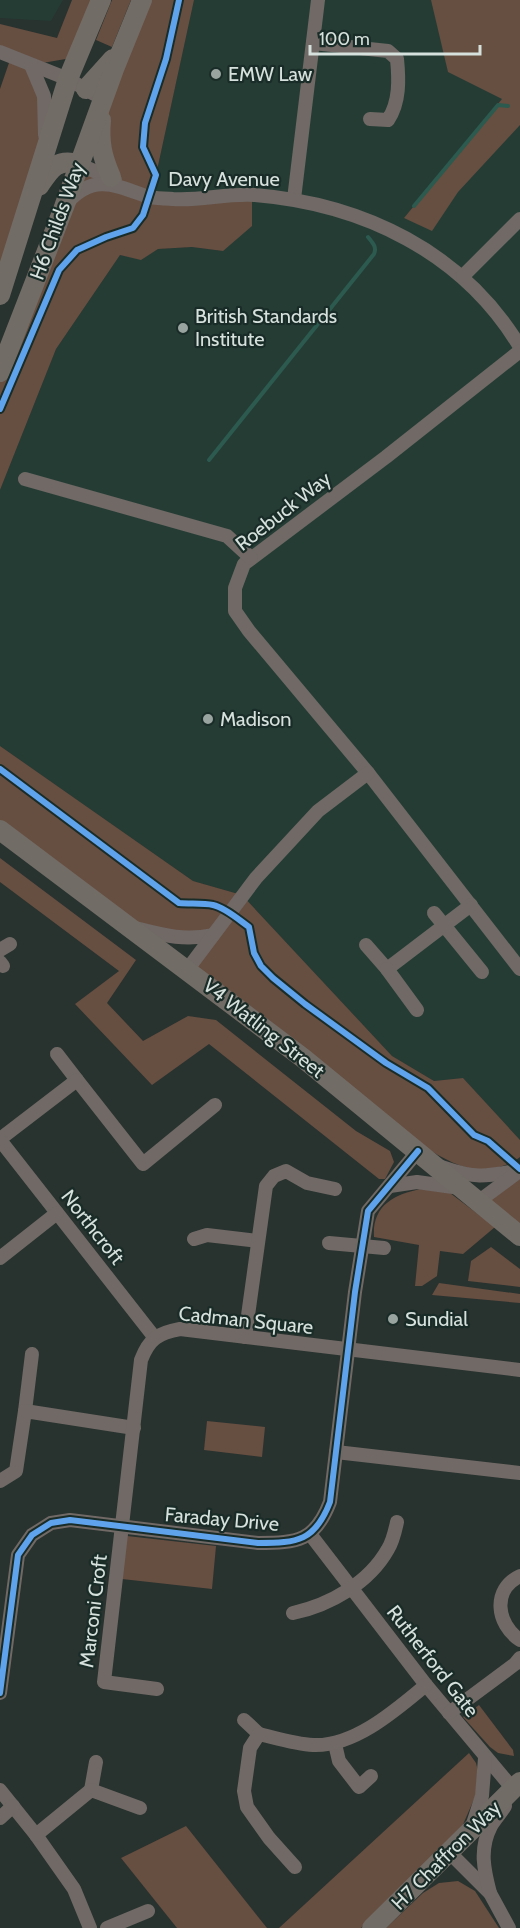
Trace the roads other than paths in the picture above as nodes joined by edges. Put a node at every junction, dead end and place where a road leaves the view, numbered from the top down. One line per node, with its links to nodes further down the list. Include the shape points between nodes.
1 (101, 0): 7 (street, H6 Childs Way)
2 (142, 0): 8 (street, H6 Childs Way, via 126,39)
3 (318, 0): 4 (street)
4 (313, 44): 9 (street, via 388,51 397,59 399,81 392,115 388,120); 15 (street)
5 (0, 52): 6 (street)
6 (31, 65): 7 (street); 10 (street, via 44,96)
7 (68, 79): 8 (street); 10 (street, H6 Childs Way)
8 (95, 94): 11 (street, H6 Childs Way); 12 (street, via 99,141)
9 (370, 119)
10 (44, 157): 14 (street, H6 Childs Way)
11 (78, 164): 12 (street, Davy Avenue); 14 (street, via 57,164); 16 (street, H6 Childs Way)
12 (111, 177): 13 (street, Davy Avenue)
13 (129, 189): 15 (street, Davy Avenue, via 148,197 178,200 252,195); 16 (street, Davy Avenue, via 105,184 88,186)
14 (31, 198): 19 (street, H6 Childs Way)
15 (294, 199): 18 (street, Davy Avenue, via 375,223 413,241)
16 (64, 207): 22 (street, H6 Childs Way)
17 (520, 219): 18 (street)
18 (463, 276): 20 (street, Davy Avenue, via 508,327)
19 (0, 295)
20 (520, 347)
21 (520, 351): 24 (street, Roebuck Way)
22 (0, 372)
23 (25, 479): 24 (street, via 227,536)
24 (251, 558): 25 (street, Roebuck Way, via 244,564 235,588 235,611)
25 (368, 772): 27 (street, Roebuck Way); 31 (street, via 318,811 256,878)
26 (0, 830): 30 (street, V4 Watling Street)
27 (471, 905): 29 (street); 34 (street, Roebuck Way)
28 (434, 913): 29 (street)
29 (445, 926): 33 (street); 36 (street)
30 (130, 927): 31 (street, via 177,939); 35 (street, V4 Watling Street)
31 (213, 936): 35 (street)
32 (366, 945): 33 (street)
33 (387, 969): 37 (street)
34 (520, 969)
35 (187, 970): 42 (street, V4 Watling Street)
36 (482, 972)
37 (417, 1010)
38 (57, 1054): 39 (street)
39 (77, 1080): 40 (street, via 139,1167); 41 (street)
40 (215, 1105)
41 (0, 1140): 49 (street, Northcroft)
42 (418, 1151): 43 (street, V4 Watling Street); 45 (street)
43 (434, 1164): 44 (street, via 474,1176); 46 (street, V4 Watling Street)
44 (520, 1170): 48 (street)
45 (390, 1186): 46 (street, via 417,1182); 54 (street, via 368,1211)
46 (463, 1188): 48 (street, V4 Watling Street)
47 (335, 1189): 52 (street, via 307,1183 298,1169 274,1176 266,1186)
48 (479, 1201): 50 (street, V4 Watling Street)
49 (57, 1213): 56 (street); 58 (street, Northcroft)
50 (520, 1236)
51 (194, 1239): 52 (street, via 207,1235)
52 (258, 1241): 57 (street)
53 (329, 1244): 54 (street)
54 (362, 1246): 55 (street); 59 (street)
55 (384, 1248)
56 (0, 1258)
57 (245, 1337): 58 (street, Cadman Square, via 180,1329); 59 (street, Cadman Square)
58 (155, 1338): 63 (street, Cadman Square, via 141,1360)
59 (349, 1350): 61 (street, Cadman Square); 64 (street)
60 (32, 1354): 62 (street)
61 (520, 1370)
62 (25, 1411): 63 (street); 66 (street, via 16,1471)
63 (134, 1428): 68 (street, Cadman Square)
64 (336, 1452): 65 (street); 69 (street, via 330,1502 323,1519)
65 (520, 1473)
66 (0, 1480)
67 (398, 1522): 72 (street, via 389,1548 375,1567)
68 (123, 1526): 69 (street, Faraday Drive, via 258,1543 288,1542); 71 (street, Faraday Drive, via 70,1520 51,1523 32,1535 18,1556); 77 (street, Marconi Croft, via 104,1682)
69 (310, 1534): 72 (street, Rutherford Gate)
70 (520, 1576): 74 (street, via 506,1586 500,1601 502,1620)
71 (6, 1587): 78 (street, Faraday Drive)
72 (350, 1588): 73 (street, via 310,1610); 76 (street, Rutherford Gate)
73 (293, 1613)
74 (520, 1640)
75 (520, 1658): 79 (street)
76 (426, 1685): 79 (street, Rutherford Gate); 82 (street, via 380,1721)
77 (157, 1689)
78 (0, 1693)
79 (449, 1713): 83 (street, Rutherford Gate)
80 (244, 1720): 81 (street)
81 (259, 1734): 82 (street, via 312,1745); 95 (street, via 250,1748 244,1791 247,1808)
82 (335, 1744): 85 (street, via 339,1761 359,1787)
83 (485, 1758): 86 (street, Rutherford Gate); 92 (street, via 482,1796)
84 (96, 1762): 88 (street)
85 (371, 1776)
86 (518, 1785): 92 (street, H7 Chaffron Way); 96 (street, via 483,1843 483,1866)
87 (0, 1790): 89 (street)
88 (91, 1790): 90 (street); 93 (street)
89 (14, 1806): 91 (street); 93 (street)
90 (140, 1808)
91 (0, 1818)
92 (471, 1832): 94 (street, H7 Chaffron Way)
93 (36, 1834): 98 (street, via 74,1889)
94 (449, 1852): 96 (street); 100 (street, H7 Chaffron Way)
95 (295, 1867)
96 (490, 1893): 101 (street)
97 (148, 1911): 99 (street)
98 (90, 1928)
99 (107, 1928)
100 (372, 1928)
101 (509, 1928)

